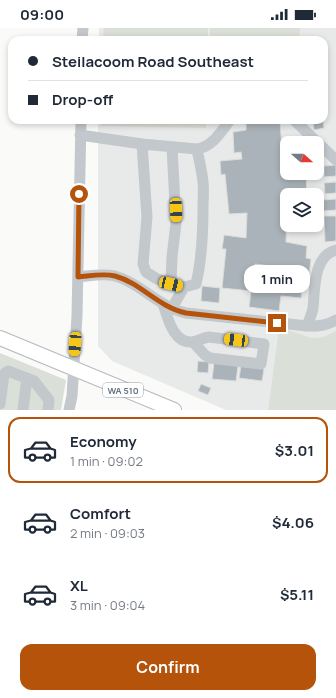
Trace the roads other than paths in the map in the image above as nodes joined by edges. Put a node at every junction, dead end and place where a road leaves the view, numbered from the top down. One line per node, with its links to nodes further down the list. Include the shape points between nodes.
1 (81, 124): 4 (street)
2 (227, 124): 7 (street, via 210,144)
3 (298, 124): 8 (street)
4 (80, 135): 5 (street); 10 (street)
5 (142, 144): 6 (street); 11 (street, via 147,217 143,264 146,272)
6 (172, 147): 7 (street); 11 (street, via 176,223)
7 (196, 149): 12 (street, via 204,183 204,227 196,284)
8 (336, 160)
9 (336, 250): 15 (street, via 324,256 320,263 313,310)
10 (78, 277): 13 (street, via 106,275 123,279); 18 (street)
11 (171, 284): 12 (street)
12 (184, 287): 13 (street)
13 (167, 306): 15 (street, via 186,313); 17 (street, via 169,323 175,333 186,341)
14 (336, 320): 15 (street, via 319,326)
15 (307, 326)
16 (0, 338): 18 (main road, WA 510)
17 (193, 342): 17 (street, via 210,358 261,364 264,344 209,337)
18 (73, 369): 23 (street); 24 (main road, WA 510)
19 (27, 378): 20 (street, via 5,372); 21 (street); 22 (street, via 34,381 49,400)
20 (0, 404)
21 (23, 410)
22 (48, 410)
23 (69, 410)
24 (174, 410)

